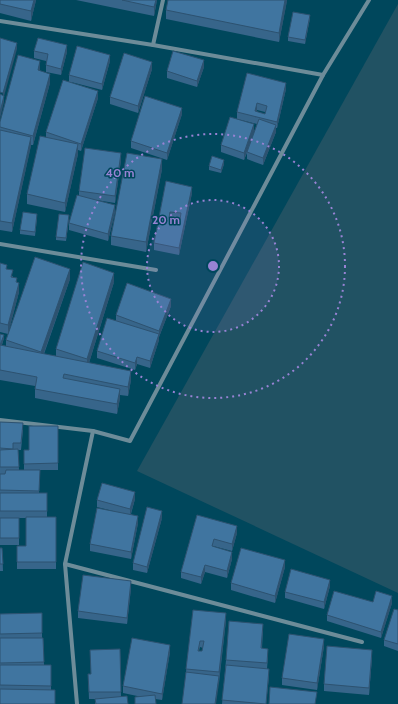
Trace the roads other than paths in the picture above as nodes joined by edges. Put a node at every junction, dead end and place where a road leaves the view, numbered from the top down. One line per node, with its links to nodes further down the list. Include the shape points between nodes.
1 (163, 0): 4 (street)
2 (369, 0): 5 (street)
3 (0, 21): 4 (street)
4 (153, 45): 5 (street)
5 (323, 75): 9 (street, via 130,441)
6 (0, 244): 7 (street)
7 (156, 270)
8 (0, 420): 9 (street)
9 (93, 431): 10 (street)
10 (65, 564): 11 (street); 12 (street)
11 (362, 642)
12 (77, 704)

